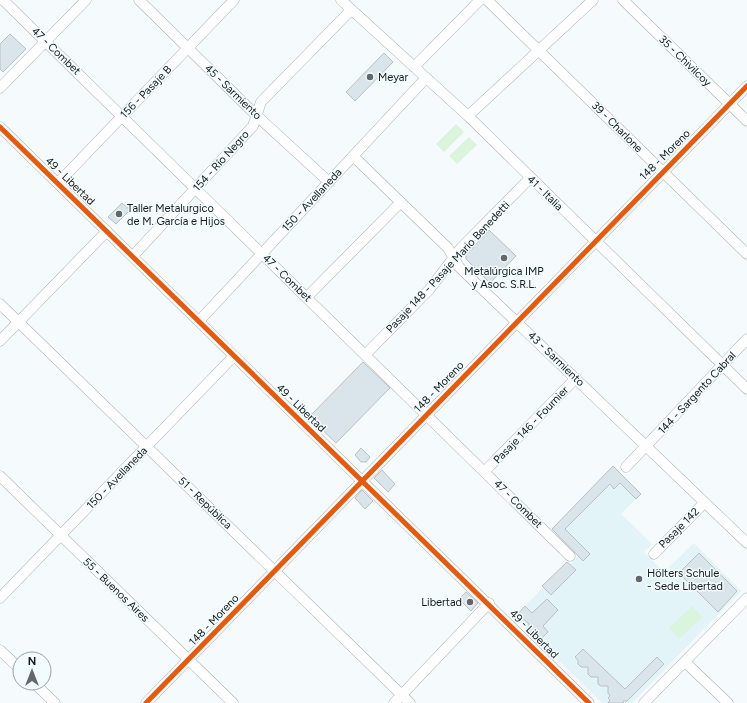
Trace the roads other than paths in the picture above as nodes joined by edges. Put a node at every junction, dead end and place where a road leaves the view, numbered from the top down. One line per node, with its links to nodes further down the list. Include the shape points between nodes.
1 (3, 0): 11 (street, 47 - Combet)
2 (86, 0): 11 (street)
3 (139, 0): 12 (street, 45 - Sarmiento)
4 (234, 0): 12 (street, 156 - Pasaje B)
5 (341, 0): 10 (street, 41 - Italia)
6 (480, 0): 14 (street)
7 (487, 0): 13 (street, 39 - Charlone)
8 (593, 0): 13 (street)
9 (623, 0): 18 (street, 35 - Chivilcoy)
10 (351, 10): 14 (street, 41 - Italia); 19 (street, 154 - Río Negro, via 261,102)
11 (46, 40): 17 (street); 20 (street, 47 - Combet)
12 (187, 49): 19 (street, 45 - Sarmiento); 20 (street, 156 - Pasaje B)
13 (539, 49): 21 (street); 25 (street, 39 - Charlone)
14 (414, 67): 15 (street, 41 - Italia)
15 (426, 78): 21 (street, 41 - Italia); 24 (street, 150 - Avellaneda)
16 (747, 86): 18 (street, 148 - Moreno)
17 (0, 88)
18 (730, 104): 22 (street, 35 - Chivilcoy); 25 (street, 148 - Moreno)
19 (256, 115): 27 (street, 45 - Sarmiento); 29 (street, 154 - Río Negro, via 252,126)
20 (122, 116): 28 (street, 156 - Pasaje B); 29 (street, 47 - Combet)
21 (468, 116): 26 (street, 41 - Italia)
22 (747, 121)
23 (0, 127): 28 (street, 49 - Libertad)
24 (353, 156): 27 (street, 150 - Avellaneda); 30 (street, 43 - Sarmiento)
25 (663, 172): 32 (street, 148 - Moreno); 34 (street, 39 - Charlone)
26 (530, 178): 32 (street, 41 - Italia); 36 (street, Pasaje 148 - Pasaje Mario Benedetti)
27 (329, 182): 33 (street, 150 - Avellaneda)
28 (58, 183): 31 (street, 49 - Libertad)
29 (195, 189): 33 (street, 47 - Combet); 35 (street, 154 - Río Negro)
30 (400, 203): 36 (street, 43 - Sarmiento, via 448,248); 37 (street)
31 (106, 231): 35 (street, 49 - Libertad); 40 (street)
32 (595, 241): 41 (street, 148 - Moreno); 46 (street, 41 - Italia)
33 (262, 254): 37 (street, 47 - Combet); 39 (street, 150 - Avellaneda)
34 (747, 254)
35 (133, 256): 39 (street, 49 - Libertad)
36 (454, 258): 41 (street, 43 - Sarmiento, via 459,267); 44 (street, Pasaje 148 - Pasaje Mario Benedetti, via 429,290)
37 (307, 297): 44 (street, 47 - Combet)
38 (0, 304): 40 (street, 51 - República)
39 (199, 321): 45 (street, 49 - Libertad)
40 (18, 322): 43 (street); 51 (street, 51 - República)
41 (517, 322): 47 (street, 43 - Sarmiento); 49 (street, 148 - Moreno)
42 (747, 339): 46 (street, 144 - Sargento Cabral)
43 (0, 341)
44 (365, 355): 49 (street, 47 - Combet)
45 (233, 357): 51 (street, 150 - Avellaneda); 55 (street, 49 - Libertad)
46 (723, 366): 48 (street, 41 - Italia); 50 (street, 144 - Sargento Cabral)
47 (576, 378): 50 (street, 43 - Sarmiento); 53 (street, Pasaje 146 - Fournier)
48 (747, 389)
49 (426, 415): 53 (street, 47 - Combet); 55 (street, 148 - Moreno)
50 (647, 447): 52 (street, 144 - Sargento Cabral); 56 (street, 43 - Sarmiento)
51 (147, 448): 57 (street, 150 - Avellaneda); 61 (street, 51 - República)
52 (626, 467)
53 (485, 471): 60 (street, 47 - Combet)
54 (0, 476): 57 (street, 55 - Buenos Aires)
55 (363, 481): 61 (street, 148 - Moreno); 64 (street, 49 - Libertad)
56 (704, 503): 58 (street, 43 - Sarmiento); 59 (street, Pasaje 142)
57 (61, 536): 62 (street, 150 - Avellaneda); 66 (street, 55 - Buenos Aires)
58 (747, 543)
59 (654, 554)
60 (570, 556)
61 (275, 572): 66 (street, 148 - Moreno); 70 (street, 51 - República)
62 (0, 598)
63 (747, 598): 68 (street)
64 (489, 604): 70 (street); 76 (street, 49 - Libertad)
65 (0, 650): 67 (street)
66 (188, 660): 72 (street, 148 - Moreno); 73 (street, 55 - Buenos Aires)
67 (12, 661)
68 (685, 662): 77 (street); 78 (street)
69 (42, 691): 71 (street)
70 (402, 695): 74 (street); 75 (street, 51 - República)
71 (55, 703)
72 (146, 703)
73 (233, 703)
74 (394, 703)
75 (410, 703)
76 (589, 703)
77 (644, 703)
78 (728, 703)

